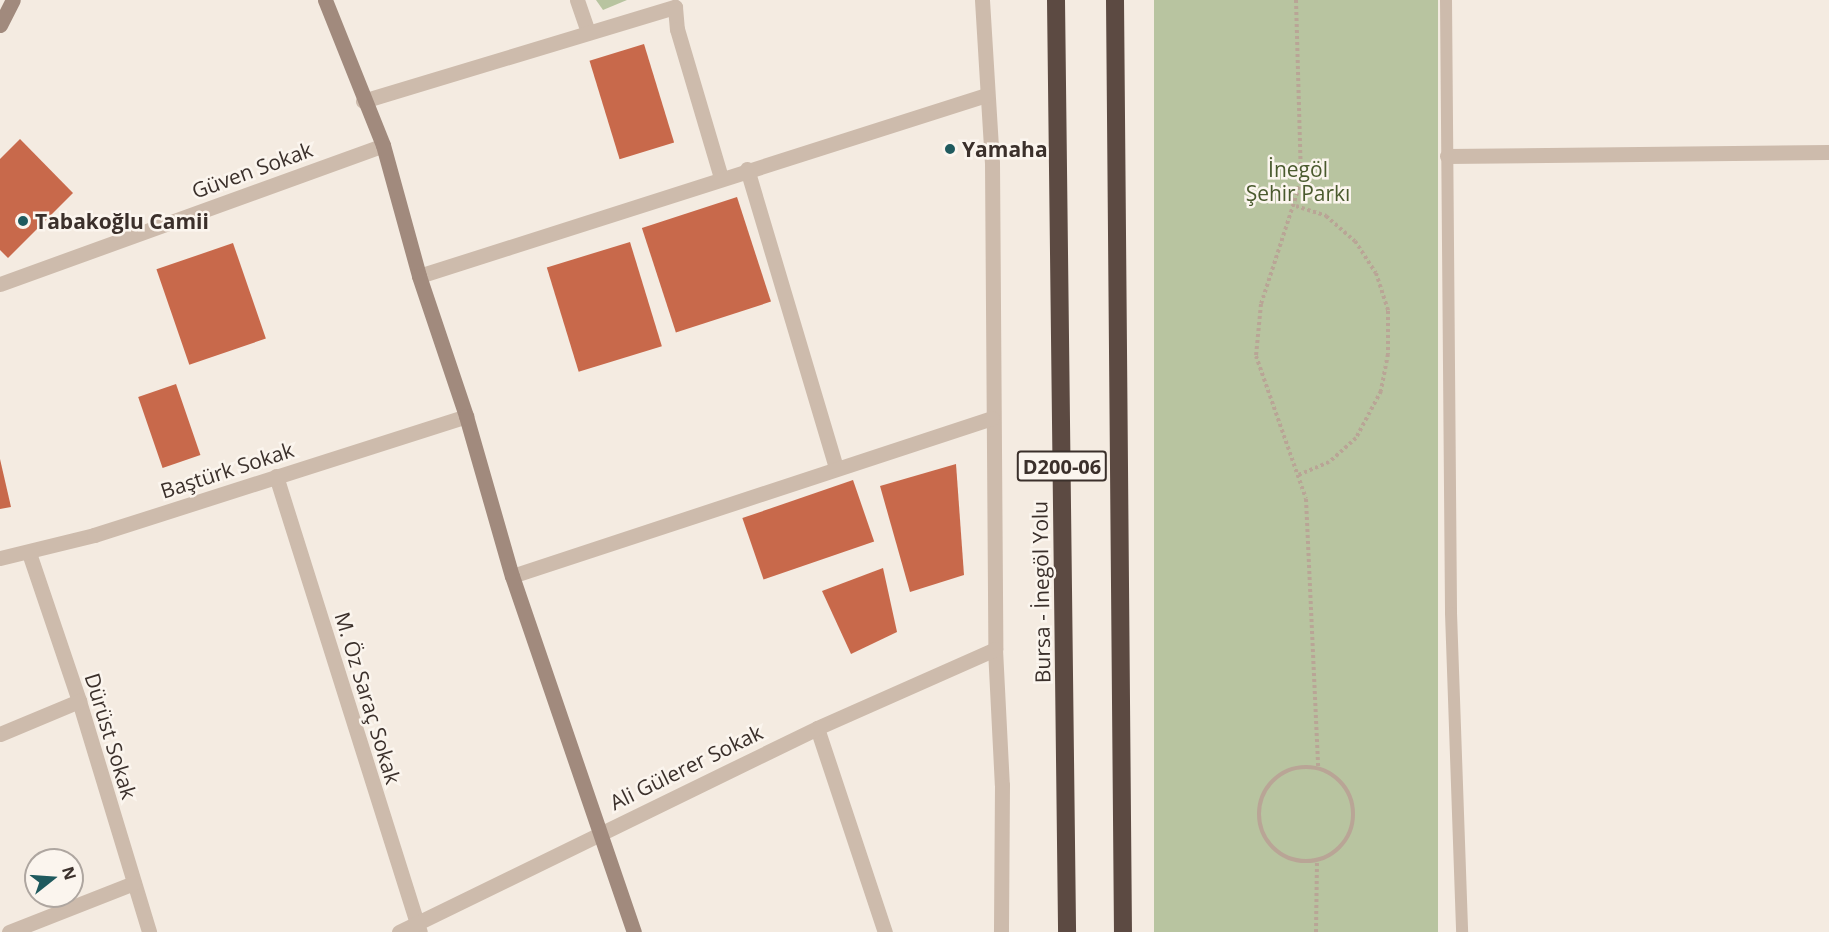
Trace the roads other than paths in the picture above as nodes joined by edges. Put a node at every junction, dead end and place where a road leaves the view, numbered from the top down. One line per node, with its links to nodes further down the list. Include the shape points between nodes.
1 (13, 0): 9 (street)
2 (325, 0): 12 (street)
3 (577, 0): 10 (street)
4 (982, 0): 11 (street)
5 (1056, 0): 40 (highway, Bursa - İnegöl Yolu / D200-06)
6 (1116, 0): 41 (highway, D200-06)
7 (1446, 0): 15 (lane)
8 (676, 3): 10 (street); 17 (street, via 676,28)
9 (0, 25)
10 (588, 32): 12 (street)
11 (986, 95): 16 (street); 21 (street, via 992,163)
12 (363, 101): 13 (street)
13 (383, 145): 18 (street); 19 (street, Güven Sokak)
14 (1829, 152): 15 (street)
15 (1447, 156): 42 (lane, via 1451,614)
16 (747, 169): 17 (street); 22 (street)
17 (721, 178): 18 (street)
18 (419, 276): 20 (street)
19 (0, 284)
20 (466, 416): 23 (street, Baştürk Sokak); 26 (street)
21 (992, 418): 22 (street); 27 (street)
22 (837, 467): 26 (street)
23 (276, 476): 24 (street, Baştürk Sokak); 33 (street, M. Öz Saraç Sokak)
24 (29, 553): 25 (street, Baştürk Sokak); 28 (street, Dürüst Sokak)
25 (0, 558)
26 (512, 576): 31 (street)
27 (995, 649): 29 (street, Ali Gülerer Sokak); 39 (street, via 1002,785)
28 (80, 701): 30 (street); 32 (street, Dürüst Sokak)
29 (817, 728): 31 (street, Ali Gülerer Sokak); 38 (street)
30 (0, 734)
31 (601, 831): 33 (street, Ali Gülerer Sokak); 37 (street)
32 (134, 883): 34 (street); 35 (street, Dürüst Sokak)
33 (418, 928): 36 (street, Ali Gülerer Sokak)
34 (9, 932)
35 (149, 932)
36 (399, 932)
37 (634, 932)
38 (885, 932)
39 (1001, 932)
40 (1067, 932)
41 (1123, 932)
42 (1462, 932)

